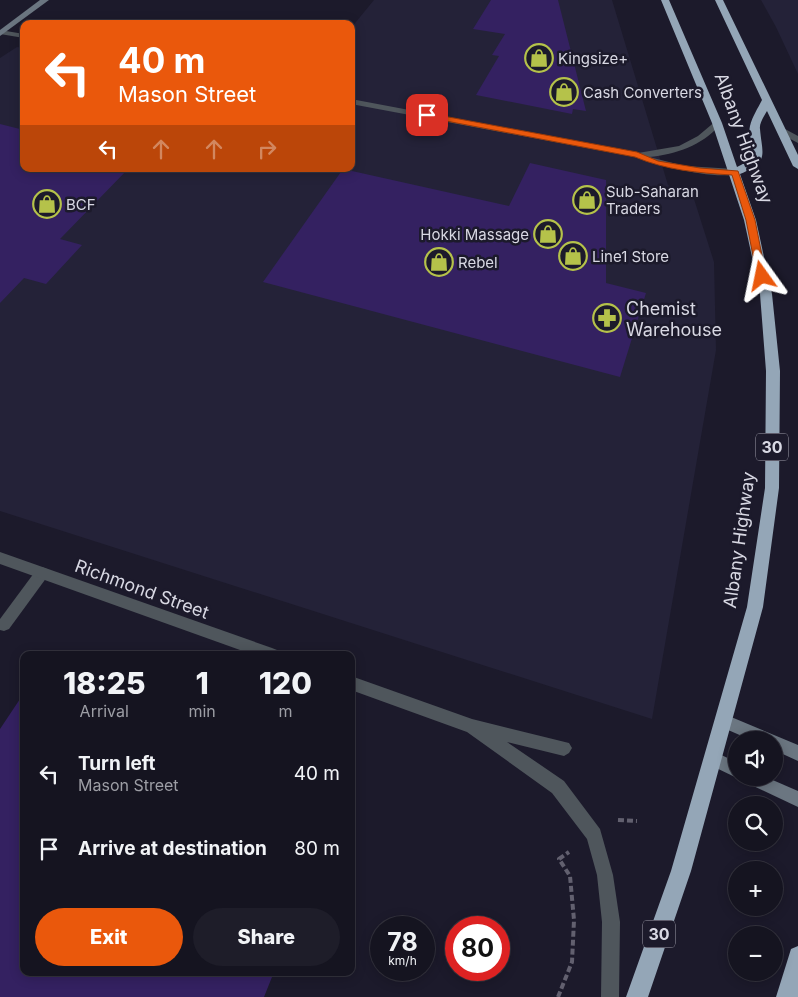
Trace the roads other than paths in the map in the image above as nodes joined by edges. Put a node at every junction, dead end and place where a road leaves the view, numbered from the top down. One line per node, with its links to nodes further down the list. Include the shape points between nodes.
1 (45, 0): 4 (street)
2 (665, 0): 8 (highway, Albany Highway / 30)
3 (719, 0): 6 (highway, Albany Highway)
4 (1, 32): 5 (street)
5 (20, 35)
6 (767, 99): 9 (highway, Albany Highway); 13 (highway, via 754,128 760,149 746,169)
7 (355, 102): 11 (street)
8 (717, 123): 11 (street, via 709,134 681,149 663,154); 13 (highway, Albany Highway / 30)
9 (782, 131): 10 (street); 12 (highway, Albany Highway)
10 (798, 140)
11 (637, 155): 13 (street, via 656,163)
12 (798, 166)
13 (735, 172): 19 (highway, Albany Highway / 30, via 750,220 766,294 773,371 772,488 755,607)
14 (0, 558): 15 (street, Richmond Street)
15 (42, 573): 16 (street); 17 (street, Richmond Street)
16 (4, 625)
17 (261, 651)
18 (355, 684): 20 (street)
19 (724, 721): 21 (street); 25 (highway, Albany Highway / 30)
20 (472, 726): 23 (street); 30 (street, via 558,787 594,835 605,875 611,922)
21 (747, 731)
22 (783, 747): 24 (street)
23 (564, 748)
24 (798, 753)
25 (713, 759): 26 (street); 31 (highway, Albany Highway / 30, via 681,871)
26 (728, 766)
27 (770, 786): 28 (street)
28 (798, 799)
29 (798, 956): 32 (highway)
30 (610, 997)
31 (637, 997)
32 (787, 997)

